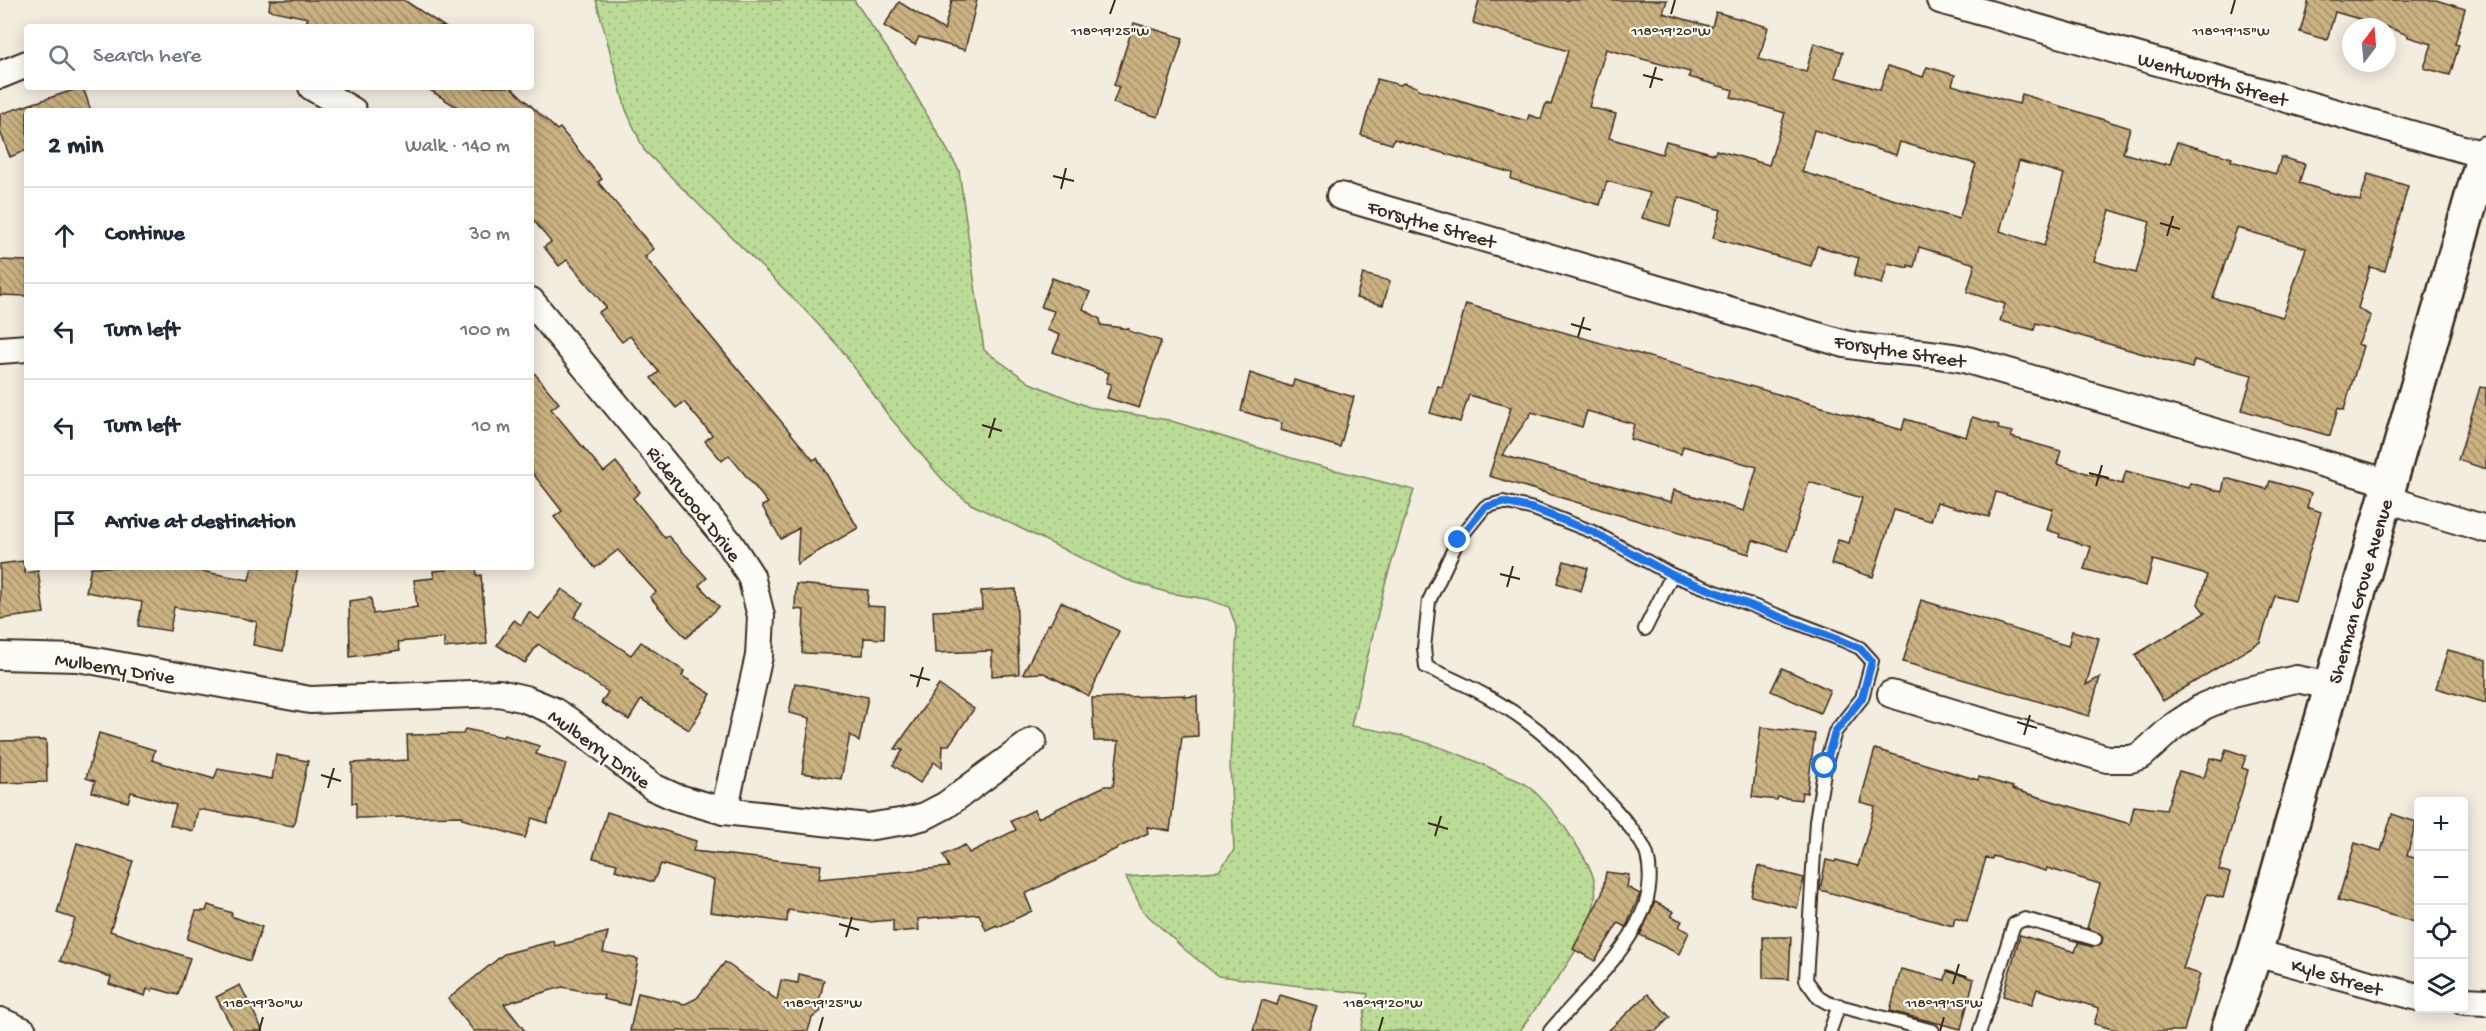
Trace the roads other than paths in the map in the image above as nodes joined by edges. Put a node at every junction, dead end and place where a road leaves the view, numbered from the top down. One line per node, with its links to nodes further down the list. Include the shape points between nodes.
1 (1940, 0): 6 (street, Wentworth Street)
2 (24, 65): 3 (street)
3 (0, 75)
4 (317, 90): 5 (street)
5 (348, 108)
6 (2485, 153): 11 (street, Sherman Grove Avenue)
7 (1340, 196): 11 (street, Forsythe Street, via 1845,344 1964,359)
8 (534, 305): 19 (street, Riderwood Drive, via 729,542 751,576 761,616 759,656)
9 (24, 348): 10 (street)
10 (0, 350)
11 (2388, 491): 12 (street, Forsythe Street); 16 (street, Sherman Grove Avenue)
12 (2486, 529)
13 (1672, 575): 14 (lane); 25 (lane, via 1842,640 1860,648 1872,661 1862,698 1835,732 1816,821 1806,980 1819,998); 28 (lane, via 1593,532 1534,509 1503,502 1485,507 1458,540 1429,601 1426,667 1486,695 1556,746 1623,817 1647,854 1650,883 1642,913 1594,982)
14 (1645, 629)
15 (0, 656): 19 (street, Mulberry Drive, via 78,658 310,700 499,693 552,710 653,787)
16 (2331, 686): 17 (street, via 2296,679 2233,694 2204,706 2174,726 2142,755 2119,760); 21 (street, Sherman Grove Avenue)
17 (1891, 694)
18 (1033, 741): 19 (street, Mulberry Drive, via 946,805 897,824 867,827)
19 (724, 811)
20 (2095, 939): 31 (lane, via 2025,919 2017,921 2011,927)
21 (2255, 953): 22 (street, Kyle Street); 32 (street, Sherman Grove Avenue)
22 (2414, 996)
23 (2468, 1001): 24 (street)
24 (2486, 1002)
25 (1839, 1005): 29 (lane); 30 (lane)
26 (0, 1021): 27 (street)
27 (23, 1031)
28 (1550, 1031)
29 (1830, 1031)
30 (1933, 1031)
31 (1980, 1031)
32 (2228, 1031)

